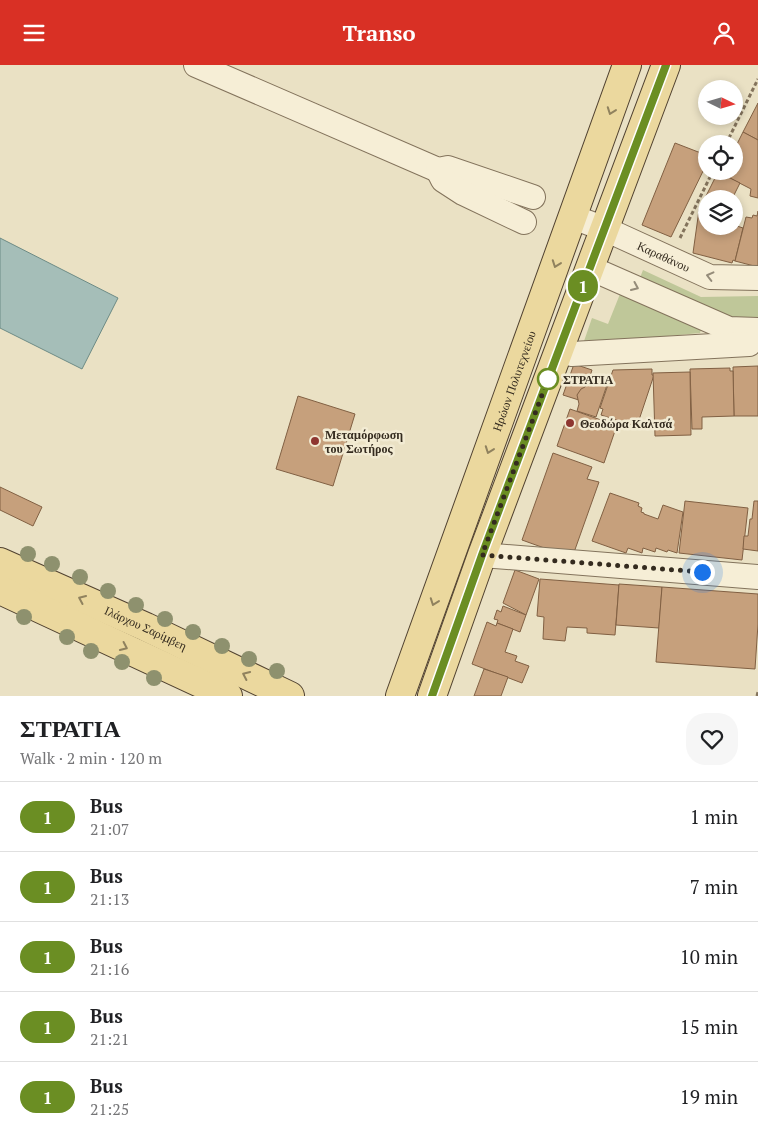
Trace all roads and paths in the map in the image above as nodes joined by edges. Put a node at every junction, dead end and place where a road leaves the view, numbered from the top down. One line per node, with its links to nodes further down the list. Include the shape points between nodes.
1 (196, 65): 6 (street)
2 (628, 65): 9 (main road, Ηρώων Πολυτεχνείου, one-way to 9)
3 (666, 65): 11 (main road)
4 (758, 79): 5 (path)
5 (730, 135)
6 (438, 170): 8 (street, via 448,168); 10 (street, via 443,180 463,193)
7 (709, 180): 12 (path)
8 (533, 197)
9 (573, 217): 11 (street, Καραθάνου); 24 (main road, Ηρώων Πολυτεχνείου, one-way to 24)
10 (524, 222)
11 (605, 229): 12 (street, Καραθάνου); 13 (main road)
12 (670, 259): 14 (street, Καραθάνου, one-way to 12, via 710,277)
13 (590, 267): 15 (street, one-way to 15); 16 (main road)
14 (758, 278)
15 (754, 337): 16 (street, via 572,353)
16 (559, 351): 17 (main road)
17 (482, 555): 19 (street); 25 (main road)
18 (0, 562): 23 (main road, Ιλάρχου Σαρίμβεη, one-way to 18)
19 (758, 577)
20 (0, 590): 22 (main road, one-way to 22)
21 (758, 692): 26 (path)
22 (228, 696)
23 (290, 696)
24 (400, 696)
25 (432, 696)
26 (757, 696)

